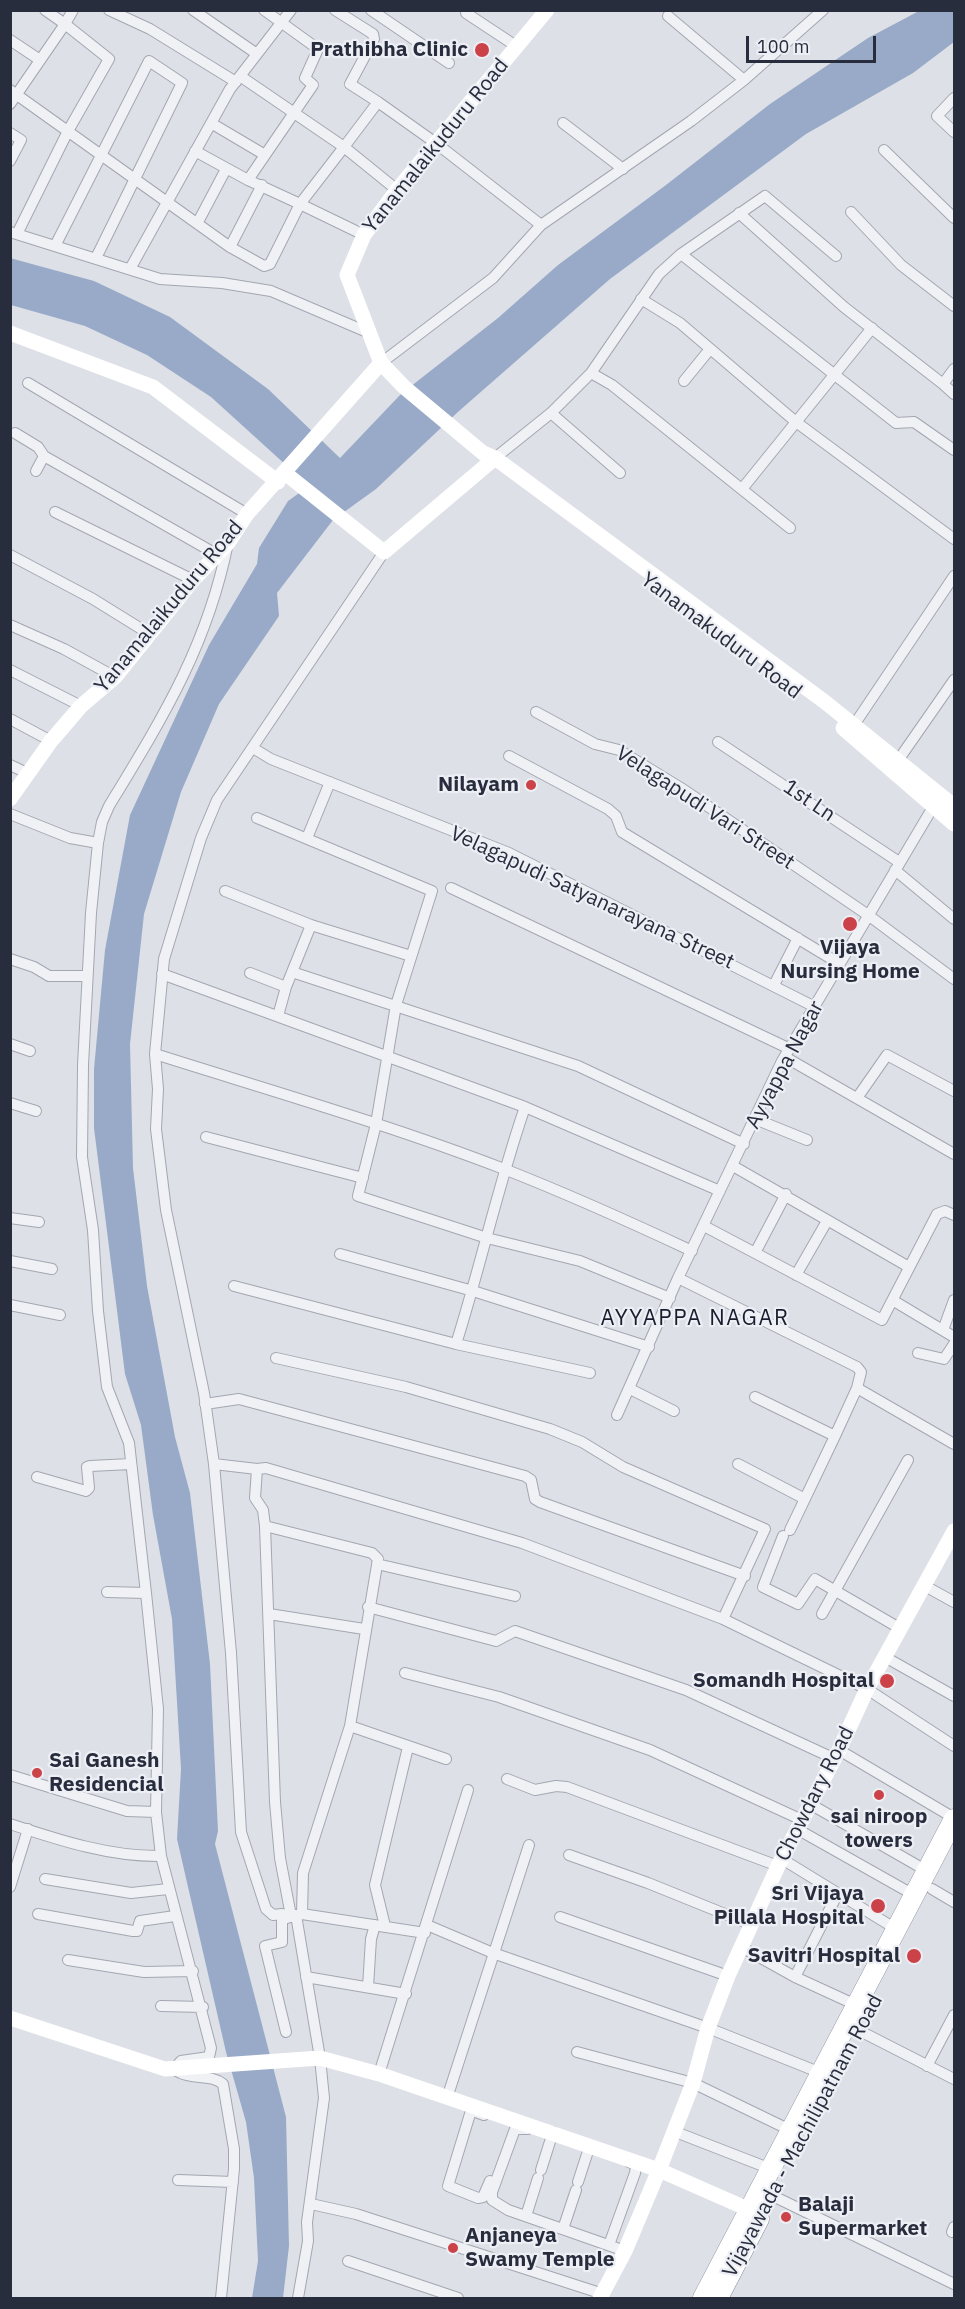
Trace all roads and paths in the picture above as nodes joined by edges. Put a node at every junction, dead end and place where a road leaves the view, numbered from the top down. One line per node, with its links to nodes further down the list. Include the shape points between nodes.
1 (45, 10): 14 (street)
2 (73, 10): 14 (street)
3 (109, 10): 20 (street)
4 (193, 10): 17 (street)
5 (264, 10): 13 (street)
6 (291, 10): 13 (street)
7 (335, 10): 24 (street, via 373,34 373,45 350,84)
8 (371, 10): 19 (street)
9 (547, 10): 16 (street, Yanamalaikuduru Road)
10 (823, 10): 21 (street)
11 (466, 13): 16 (street)
12 (668, 16): 21 (street)
13 (281, 23): 17 (street); 25 (street, via 318,49 305,78 314,86)
14 (65, 24): 18 (street); 28 (street, via 109,59)
15 (10, 40): 18 (street)
16 (516, 46): 31 (street, Yanamalaikuduru Road)
17 (257, 54): 20 (street)
18 (40, 60): 22 (street)
19 (449, 63)
20 (238, 79): 25 (street); 26 (street)
21 (744, 80): 39 (street)
22 (13, 96): 28 (street)
23 (954, 98): 29 (street, via 938,116)
24 (378, 102): 31 (street); 32 (street)
25 (294, 114): 32 (street); 36 (street)
26 (211, 123): 34 (street); 36 (street)
27 (563, 123): 39 (street)
28 (68, 130): 35 (street); 51 (street)
29 (954, 132)
30 (10, 133): 37 (street, via 21,140)
31 (437, 144): 43 (street, Yanamalaikuduru Road); 50 (street)
32 (344, 147): 43 (street); 45 (street)
33 (884, 150): 48 (street)
34 (195, 151): 38 (street); 44 (street)
35 (101, 153): 40 (street); 40 (street, via 149,61 182,82); 53 (street)
36 (266, 155): 41 (street)
37 (10, 161)
38 (226, 169): 41 (street); 49 (street)
39 (623, 169): 50 (street)
40 (135, 177): 44 (street); 57 (street)
41 (248, 180): 42 (street)
42 (262, 185): 45 (street); 54 (street)
43 (397, 190): 52 (street, Yanamalaikuduru Road)
44 (167, 200): 49 (street); 58 (street)
45 (300, 204): 52 (street); 54 (street, via 270,264 264,266)
46 (851, 212): 60 (street, via 901,265)
47 (739, 213): 55 (street); 56 (street, via 765,196); 61 (street)
48 (954, 218)
49 (198, 222): 54 (street)
50 (541, 225): 65 (street, via 493,278)
51 (14, 233): 53 (street)
52 (364, 235): 62 (street, Yanamalaikuduru Road, via 347,275)
53 (55, 246): 57 (street)
54 (230, 247)
55 (681, 254): 59 (street, via 659,274); 68 (street)
56 (836, 256)
57 (96, 258): 58 (street)
58 (130, 269): 62 (street, via 170,281 222,283 271,291)
59 (641, 299): 64 (street, via 680,323); 67 (street)
60 (954, 306)
61 (872, 328): 68 (street); 71 (street)
62 (367, 332): 65 (street, Yanamalaikuduru Road)
63 (10, 333): 81 (street, via 153,387)
64 (710, 349): 69 (street); 74 (street)
65 (381, 363): 78 (street); 81 (street, Yanamalaikuduru Road)
66 (954, 369): 71 (street)
67 (591, 373): 73 (street); 82 (street, via 612,385)
68 (834, 375): 74 (street); 76 (street, via 896,423 915,422)
69 (684, 381)
70 (28, 383): 84 (street)
71 (943, 384): 72 (street)
72 (954, 394)
73 (551, 413): 78 (street); 80 (street)
74 (796, 422): 82 (street); 86 (street)
75 (15, 433): 77 (street)
76 (954, 450)
77 (45, 456): 79 (street); 89 (street)
78 (489, 458): 88 (street); 101 (street, Yanamakuduru Road); 111 (street, Yanamakuduru Road, via 827,715)
79 (36, 471)
80 (620, 473)
81 (287, 476): 84 (street, Yanamalaikuduru Road); 88 (street)
82 (742, 489): 85 (street)
83 (55, 512): 92 (street)
84 (248, 514): 87 (street, Yanamalaikuduru Road)
85 (790, 528)
86 (954, 539)
87 (228, 543): 89 (street, Yanamalaikuduru Road); 116 (street, via 207,626 171,703 109,806)
88 (384, 552): 104 (street)
89 (216, 554): 92 (street, Yanamalaikuduru Road)
90 (10, 555): 94 (street)
91 (954, 576): 101 (street)
92 (194, 580): 94 (street, Yanamalaikuduru Road)
93 (10, 626): 96 (street)
94 (151, 635): 96 (street, Yanamalaikuduru Road)
95 (10, 670): 98 (street)
96 (115, 677): 98 (street, Yanamalaikuduru Road)
97 (954, 681): 106 (street)
98 (81, 706): 102 (street, Yanamalaikuduru Road)
99 (536, 712): 120 (street, Velagapudi Vari Street, via 595,744 628,755)
100 (10, 719): 102 (street)
101 (854, 725): 106 (street, Yanamakuduru Road)
102 (51, 741): 108 (street, Yanamalaikuduru Road)
103 (718, 741): 117 (street, 1st Ln)
104 (253, 748): 109 (street, Velagapudi Satyanarayana Street); 129 (street, via 217,800 201,838)
105 (508, 756): 123 (street, via 608,809 616,816 622,832)
106 (899, 759): 111 (street, Yanamakuduru Road)
107 (10, 765): 108 (street)
108 (27, 773): 110 (street, Yanamalaikuduru Road)
109 (330, 782): 115 (street); 132 (street, Velagapudi Satyanarayana Street, via 509,854)
110 (10, 799)
111 (946, 799): 114 (street, Yanamakuduru Road); 117 (street, Ayyappa Nagar)
112 (10, 814): 116 (street, via 70,838)
113 (257, 818): 115 (street)
114 (954, 824)
115 (307, 838): 124 (street, via 432,891)
116 (98, 843): 130 (street)
117 (897, 866): 120 (street, Ayyappa Nagar); 121 (street, 1st Ln)
118 (451, 888): 139 (street)
119 (225, 891): 122 (street)
120 (868, 915): 126 (street, Ayyappa Nagar); 131 (street, Velagapudi Vari Street)
121 (954, 919)
122 (311, 924): 124 (street); 127 (street)
123 (798, 938): 126 (street); 132 (street)
124 (411, 956): 134 (street)
125 (10, 958): 130 (street, via 49,976)
126 (840, 964): 135 (street, Ayyappa Nagar)
127 (292, 972): 133 (street); 134 (street)
128 (250, 973): 133 (street)
129 (162, 974): 136 (street); 140 (street)
130 (87, 976): 196 (street, via 82,1157 93,1230 107,1387 129,1443)
131 (954, 979)
132 (774, 985): 135 (street, Velagapudi Satyanarayana Street)
133 (286, 987): 136 (street)
134 (396, 1005): 141 (street); 151 (street, via 578,1066)
135 (815, 1006): 139 (street, Ayyappa Nagar)
136 (278, 1016): 141 (street)
137 (10, 1044): 138 (street)
138 (30, 1051)
139 (787, 1053): 143 (street); 147 (street, Ayyappa Nagar)
140 (155, 1054): 148 (street); 190 (street, via 156,1129 166,1210)
141 (387, 1056): 145 (street); 148 (street)
142 (954, 1091): 143 (street, via 887,1055)
143 (857, 1098): 152 (street)
144 (10, 1103): 146 (street)
145 (525, 1107): 154 (street); 156 (street)
146 (36, 1111)
147 (755, 1119): 150 (street); 151 (street, Ayyappa Nagar)
148 (376, 1124): 154 (street); 155 (street)
149 (207, 1137): 155 (street)
150 (807, 1140)
151 (744, 1144): 153 (street, Ayyappa Nagar)
152 (954, 1154)
153 (733, 1166): 156 (street, Ayyappa Nagar); 157 (street)
154 (504, 1169): 163 (street); 164 (street)
155 (363, 1178): 163 (street, via 358,1196)
156 (720, 1191): 162 (street, Ayyappa Nagar)
157 (786, 1194): 160 (street); 165 (street)
158 (954, 1215): 168 (street, via 940,1211)
159 (10, 1218): 161 (street)
160 (827, 1221): 168 (street); 170 (street)
161 (39, 1222)
162 (704, 1226): 164 (street, Ayyappa Nagar); 165 (street)
163 (487, 1238): 173 (street); 174 (street, via 580,1261)
164 (692, 1251): 171 (street, Ayyappa Nagar)
165 (755, 1253): 170 (street)
166 (340, 1254): 173 (street)
167 (10, 1261): 169 (street)
168 (909, 1267): 176 (street)
169 (52, 1269)
170 (796, 1275): 176 (street, via 878,1319 885,1318)
171 (678, 1278): 174 (street, Ayyappa Nagar); 187 (street, via 857,1367 861,1376)
172 (234, 1286): 181 (street)
173 (473, 1291): 181 (street); 183 (street)
174 (670, 1298): 183 (street, Ayyappa Nagar)
175 (954, 1300): 179 (street)
176 (894, 1301): 179 (street)
177 (10, 1305): 178 (street)
178 (60, 1315)
179 (942, 1330): 180 (street)
180 (954, 1337)
181 (456, 1344): 186 (street)
182 (954, 1344): 184 (street, via 944,1359)
183 (649, 1347): 188 (street, Ayyappa Nagar)
184 (918, 1353)
185 (276, 1358): 205 (street, via 406,1387 582,1442 623,1467 765,1529)
186 (590, 1373)
187 (857, 1388): 193 (street); 194 (street)
188 (630, 1389): 191 (street); 192 (street, Ayyappa Nagar)
189 (755, 1397): 193 (street)
190 (205, 1404): 197 (street); 205 (street, via 238,1399 525,1476 531,1479 535,1499 540,1502)
191 (674, 1411)
192 (617, 1414)
193 (835, 1436): 201 (street)
194 (954, 1444)
195 (908, 1460): 207 (street)
196 (131, 1464): 200 (street, via 87,1467 86,1491); 209 (street)
197 (214, 1464): 199 (street); 249 (street, via 231,1653 241,1832 266,1910 273,1915)
198 (738, 1464): 201 (street)
199 (257, 1469): 202 (street, via 255,1498 263,1509); 215 (street, via 266,1468 522,1543)
200 (37, 1477)
201 (805, 1499): 207 (street, via 763,1587 796,1604 814,1579)
202 (265, 1526): 204 (street, via 372,1553); 213 (street)
203 (954, 1531): 206 (street, Chowdary Road)
204 (377, 1564): 210 (street); 212 (street)
205 (745, 1576): 215 (street)
206 (925, 1586): 211 (street); 217 (street, Chowdary Road)
207 (835, 1590): 214 (street); 217 (street)
208 (107, 1592): 209 (street)
209 (146, 1593): 231 (street, via 158,1709)
210 (515, 1596)
211 (954, 1602)
212 (368, 1607): 216 (street); 225 (street, via 496,1641 515,1631 686,1690)
213 (269, 1614): 216 (street); 249 (street, via 276,1813 280,1858)
214 (822, 1614)
215 (723, 1619): 220 (street)
216 (364, 1629): 222 (street)
217 (901, 1629): 218 (street, Chowdary Road)
218 (885, 1657): 220 (street, Chowdary Road); 221 (street)
219 (405, 1673): 234 (street, via 499,1697 650,1750)
220 (867, 1689): 223 (street); 225 (street, Chowdary Road)
221 (954, 1696)
222 (350, 1726): 224 (street); 249 (street)
223 (954, 1746)
224 (408, 1747): 226 (street); 253 (street, via 375,1885)
225 (837, 1755): 230 (street, Chowdary Road); 232 (street)
226 (446, 1759)
227 (10, 1775): 231 (street, via 127,1811)
228 (507, 1779): 240 (street, via 535,1790 567,1787)
229 (468, 1790): 254 (street)
230 (810, 1804): 234 (street, Chowdary Road); 243 (street)
231 (156, 1812): 239 (street)
232 (954, 1818): 243 (highway, Vijayawada - Machilipatnam Road)
233 (10, 1824): 235 (street)
234 (800, 1825): 240 (street, Chowdary Road); 243 (street)
235 (28, 1829): 239 (street, via 134,1857); 241 (street)
236 (529, 1845): 257 (street)
237 (954, 1845): 243 (highway, Vijayawada - Machilipatnam Road)
238 (569, 1855): 252 (street)
239 (161, 1856): 245 (street)
240 (780, 1862): 246 (street); 252 (street, Chowdary Road)
241 (12, 1875): 244 (street)
242 (45, 1879): 245 (street, via 131,1893)
243 (924, 1885): 247 (street); 255 (highway, Vijayawada - Machilipatnam Road); 271 (highway, Vijayawada - Machilipatnam Road)
244 (10, 1887)
245 (168, 1889): 250 (street)
246 (837, 1895): 255 (street); 262 (street)
247 (954, 1902)
248 (38, 1914): 250 (street, via 134,1931 140,1920)
249 (293, 1915): 253 (street); 261 (street); 272 (street, via 282,1942 265,1946)
250 (175, 1916): 259 (street)
251 (560, 1917): 260 (street)
252 (752, 1925): 256 (street, Chowdary Road)
253 (380, 1926): 254 (street); 263 (street, via 371,1939)
254 (426, 1929): 257 (street); 264 (street)
255 (896, 1929): 265 (highway, Vijayawada - Machilipatnam Road)
256 (742, 1948): 260 (street, Chowdary Road); 262 (street)
257 (493, 1953): 270 (street); 281 (street)
258 (68, 1960): 259 (street, via 144,1972)
259 (193, 1971): 267 (street)
260 (728, 1976): 270 (street, Chowdary Road)
261 (306, 1977): 263 (street); 274 (street)
262 (795, 1977): 265 (street)
263 (368, 1987): 264 (street)
264 (406, 1994): 278 (street)
265 (856, 2005): 277 (highway, Vijayawada - Machilipatnam Road)
266 (161, 2006): 267 (street)
267 (203, 2007): 276 (street, via 211,2053 209,2057 180,2061)
268 (954, 2014): 275 (street)
269 (10, 2018): 276 (street)
270 (708, 2028): 277 (street); 280 (street, Chowdary Road)
271 (858, 2030): 275 (street); 292 (highway, Vijayawada - Machilipatnam Road)
272 (286, 2032)
273 (577, 2052): 280 (street)
274 (321, 2058): 276 (street); 278 (street); 295 (street, via 324,2098)
275 (927, 2066): 279 (street)
276 (174, 2069): 291 (street, via 182,2076 223,2084 234,2149)
277 (821, 2073): 285 (highway, Vijayawada - Machilipatnam Road)
278 (380, 2074): 281 (street)
279 (954, 2079)
280 (693, 2083): 284 (street, Chowdary Road); 285 (street)
281 (448, 2095): 282 (street)
282 (486, 2112): 283 (street); 283 (street, via 471,2112 449,2188 483,2197)
283 (511, 2121): 286 (street)
284 (673, 2131): 288 (street); 289 (street, Chowdary Road)
285 (792, 2131): 288 (highway, Vijayawada - Machilipatnam Road)
286 (552, 2135): 287 (street); 297 (street); 297 (street, via 517,2127 492,2192 497,2206)
287 (589, 2147): 289 (street); 293 (street, via 636,2165); 298 (street)
288 (771, 2169): 296 (highway, Vijayawada - Machilipatnam Road)
289 (659, 2170): 294 (street, Chowdary Road); 296 (street)
290 (178, 2180): 291 (street)
291 (232, 2181): 304 (street)
292 (771, 2195): 296 (highway, Vijayawada - Machilipatnam Road); 302 (street)
293 (627, 2196): 294 (street); 299 (street)
294 (645, 2203): 300 (street, Chowdary Road)
295 (311, 2204): 303 (street, via 356,2214); 305 (street)
296 (755, 2212): 307 (highway, Vijayawada - Machilipatnam Road); 308 (highway, Vijayawada - Machilipatnam Road)
297 (526, 2216): 298 (street)
298 (563, 2229): 299 (street)
299 (609, 2245): 300 (street)
300 (625, 2251): 303 (street, Chowdary Road)
301 (348, 2261): 306 (street)
302 (954, 2284)
303 (602, 2296)
304 (221, 2298)
305 (298, 2298)
306 (458, 2298)
307 (703, 2298)
308 (718, 2298)

